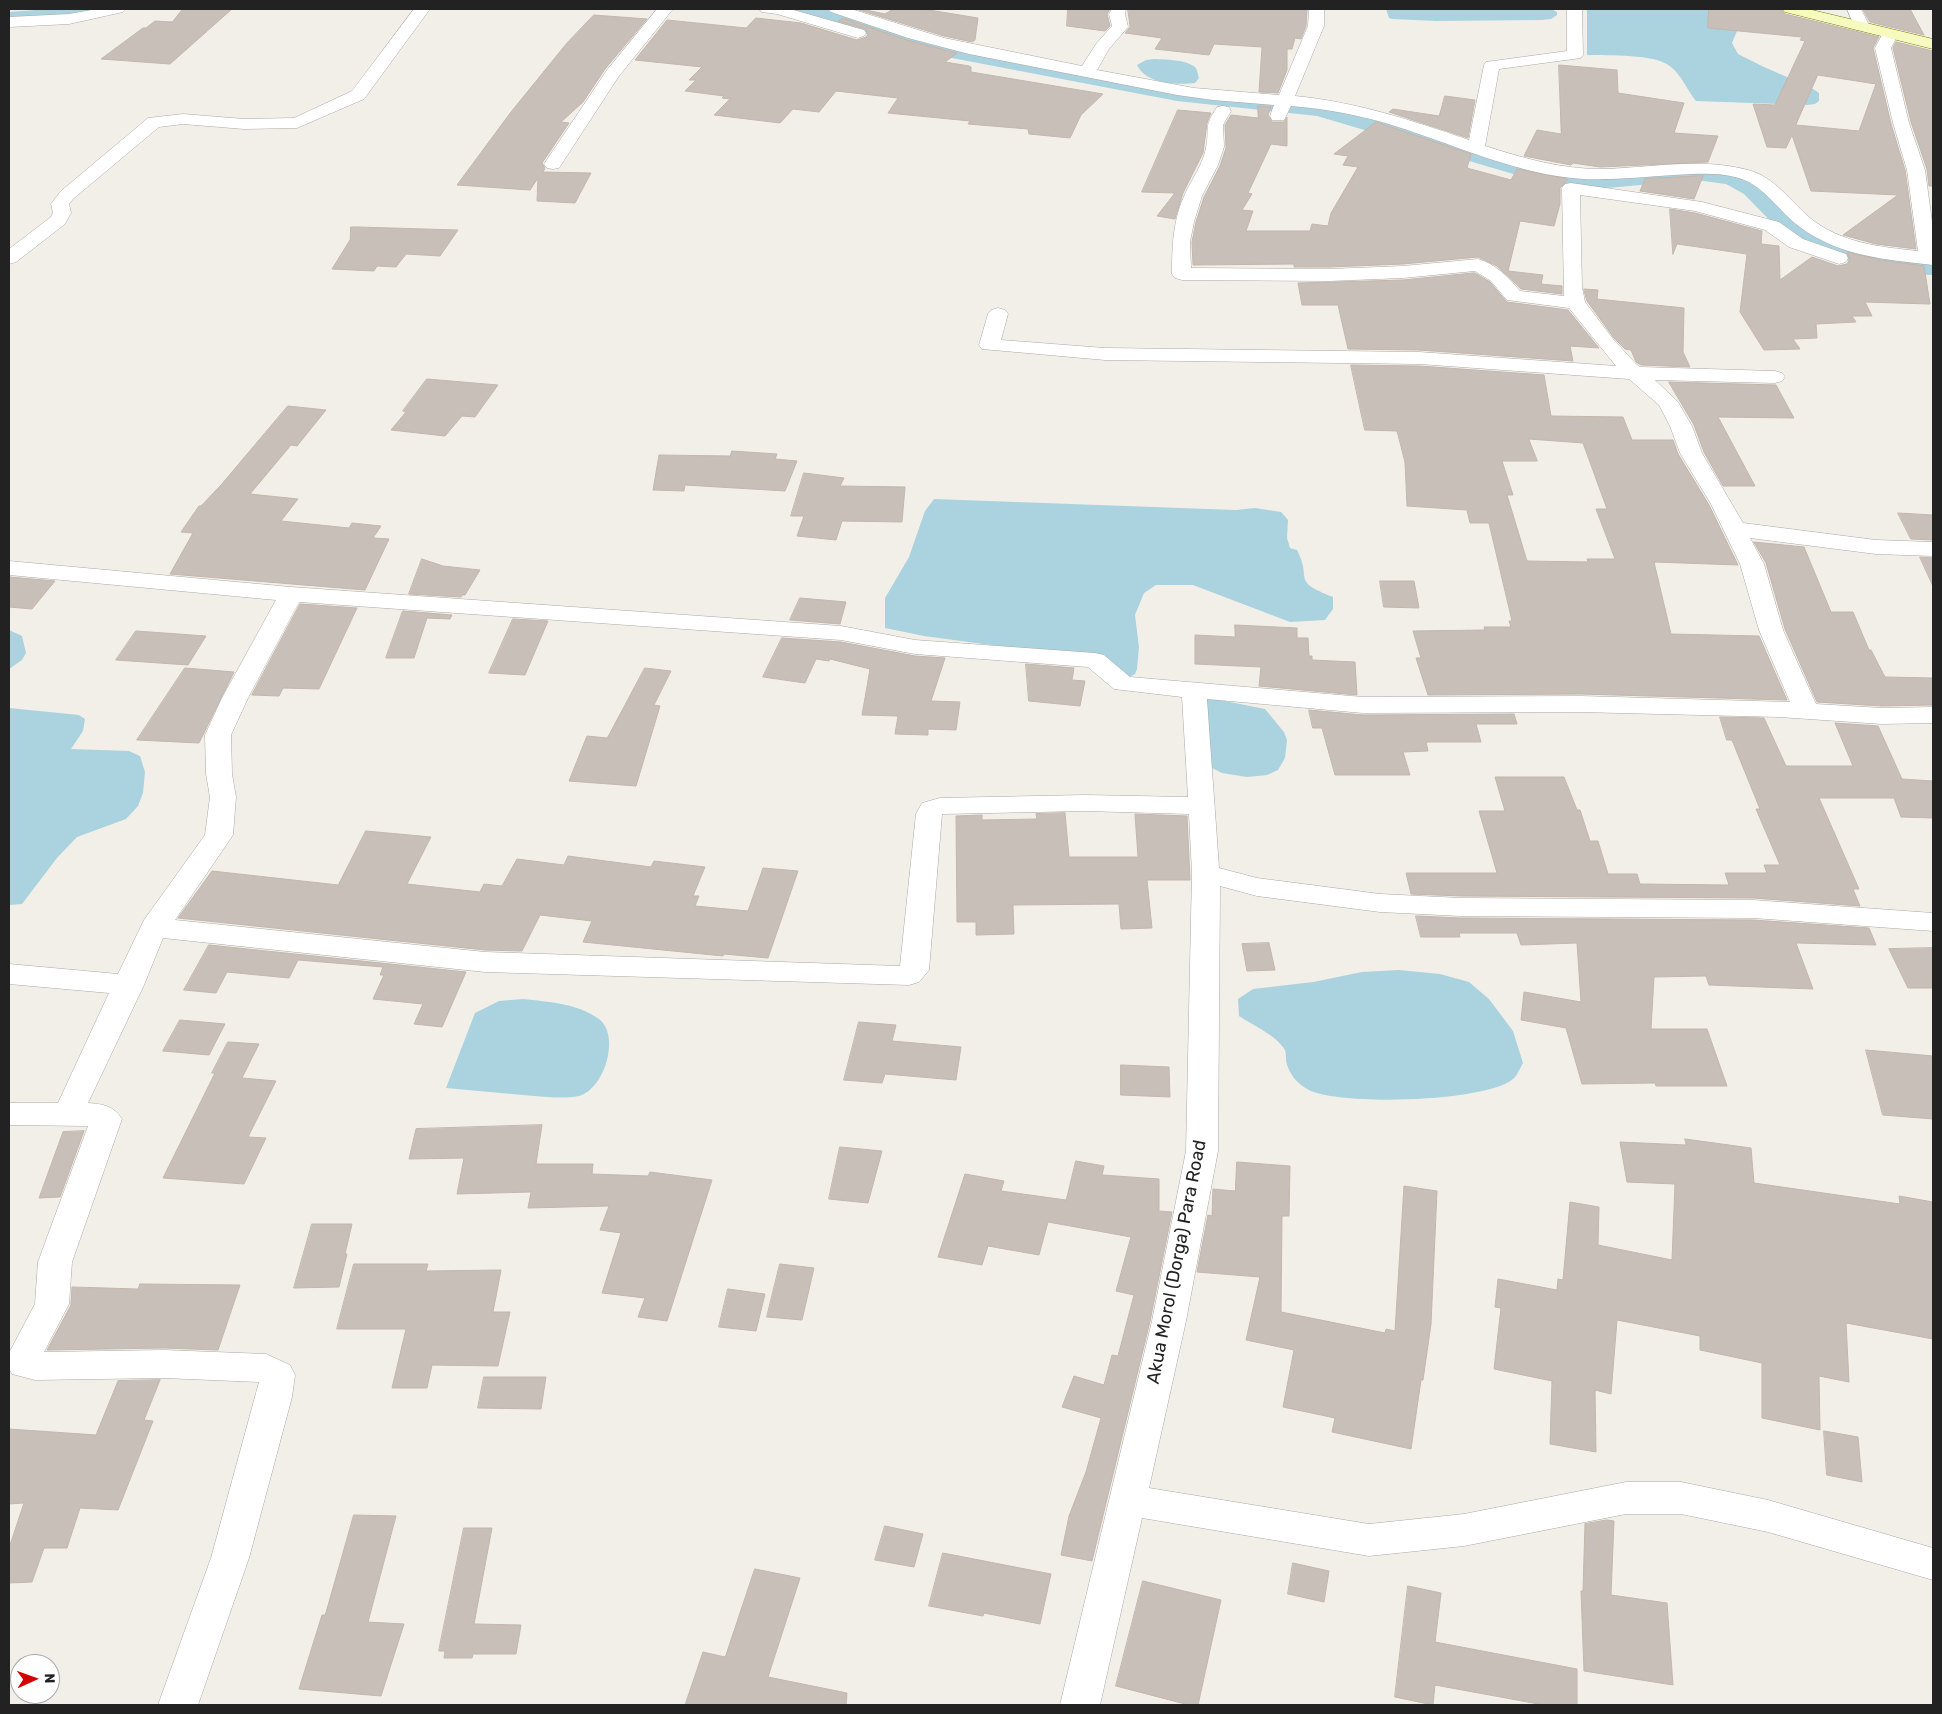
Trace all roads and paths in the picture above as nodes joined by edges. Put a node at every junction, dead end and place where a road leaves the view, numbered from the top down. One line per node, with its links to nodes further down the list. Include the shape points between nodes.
1 (118, 9): 11 (street, via 69,19)
2 (422, 9): 26 (street, via 358,95 309,119 284,124 182,118 154,122 67,195 60,204 62,213 59,220)
3 (665, 9): 21 (street, via 613,73)
4 (767, 9): 17 (street, via 926,54 1106,93)
5 (836, 9): 15 (street, via 941,42)
6 (1119, 9): 15 (street, via 1120,26)
7 (1317, 9): 16 (street, via 1316,26)
8 (1576, 9): 20 (street, via 1575,55 1492,65)
9 (1790, 9): 12 (main road)
10 (1854, 9): 12 (street)
11 (9, 22)
12 (1862, 27): 13 (main road)
13 (1890, 34): 14 (main road); 23 (street, via 1883,48)
14 (1933, 44)
15 (1087, 72): 16 (street, via 1195,93)
16 (1285, 100): 18 (street); 20 (street, via 1348,108 1421,128)
17 (1223, 111): 18 (street); 28 (street, via 1215,125 1215,147 1209,165 1193,196 1185,222 1181,242 1182,274 1404,272 1478,265 1498,277 1514,296)
18 (1278, 116): 19 (street)
19 (1298, 119)
20 (1476, 148): 27 (street, via 1558,172 1611,174 1688,169 1730,171 1753,176 1764,182 1817,231 1851,246)
21 (553, 164)
22 (1484, 168): 25 (street)
23 (1916, 170): 24 (street); 27 (street)
24 (1933, 172)
25 (1571, 188): 27 (street, via 1696,206 1772,226 1796,243 1853,263); 28 (street)
26 (9, 258)
27 (1932, 264)
28 (1575, 303): 30 (street)
29 (998, 314): 30 (street, via 989,345 1106,354 1419,358)
30 (1634, 372): 31 (street); 32 (street, via 1668,402 1691,453)
31 (1775, 377)
32 (1735, 529): 33 (street, via 1876,547); 37 (street, via 1752,564 1771,630)
33 (1933, 549)
34 (9, 568): 35 (street)
35 (291, 594): 36 (street, via 841,633 915,647 1095,660 1123,684); 42 (street, via 218,736 223,797 219,835)
36 (1194, 690): 37 (street, via 1363,706 1580,704); 39 (street, Akua Morol (Dorga) Para Road)
37 (1806, 710): 38 (street, via 1882,716)
38 (1933, 715)
39 (1202, 806): 40 (street, Akua Morol (Dorga) Para Road); 42 (street, via 1085,803 931,808 914,970 901,976 485,962)
40 (1206, 873): 41 (street, via 1257,887 1380,903 1461,907 1753,909); 47 (street, Akua Morol (Dorga) Para Road, via 1202,1151 1169,1321)
41 (1933, 922)
42 (154, 927): 44 (street)
43 (9, 974): 44 (street)
44 (129, 984): 46 (street)
45 (9, 1114): 46 (street)
46 (68, 1114): 49 (street, via 106,1118 55,1262 52,1304 24,1357 24,1364 182,1364 266,1368 278,1375 230,1558)
47 (1127, 1500): 48 (street, via 1369,1540 1464,1530 1626,1498 1681,1498 1768,1516); 50 (street, Akua Morol (Dorga) Para Road)
48 (1933, 1564)
49 (178, 1705)
50 (1080, 1705)

